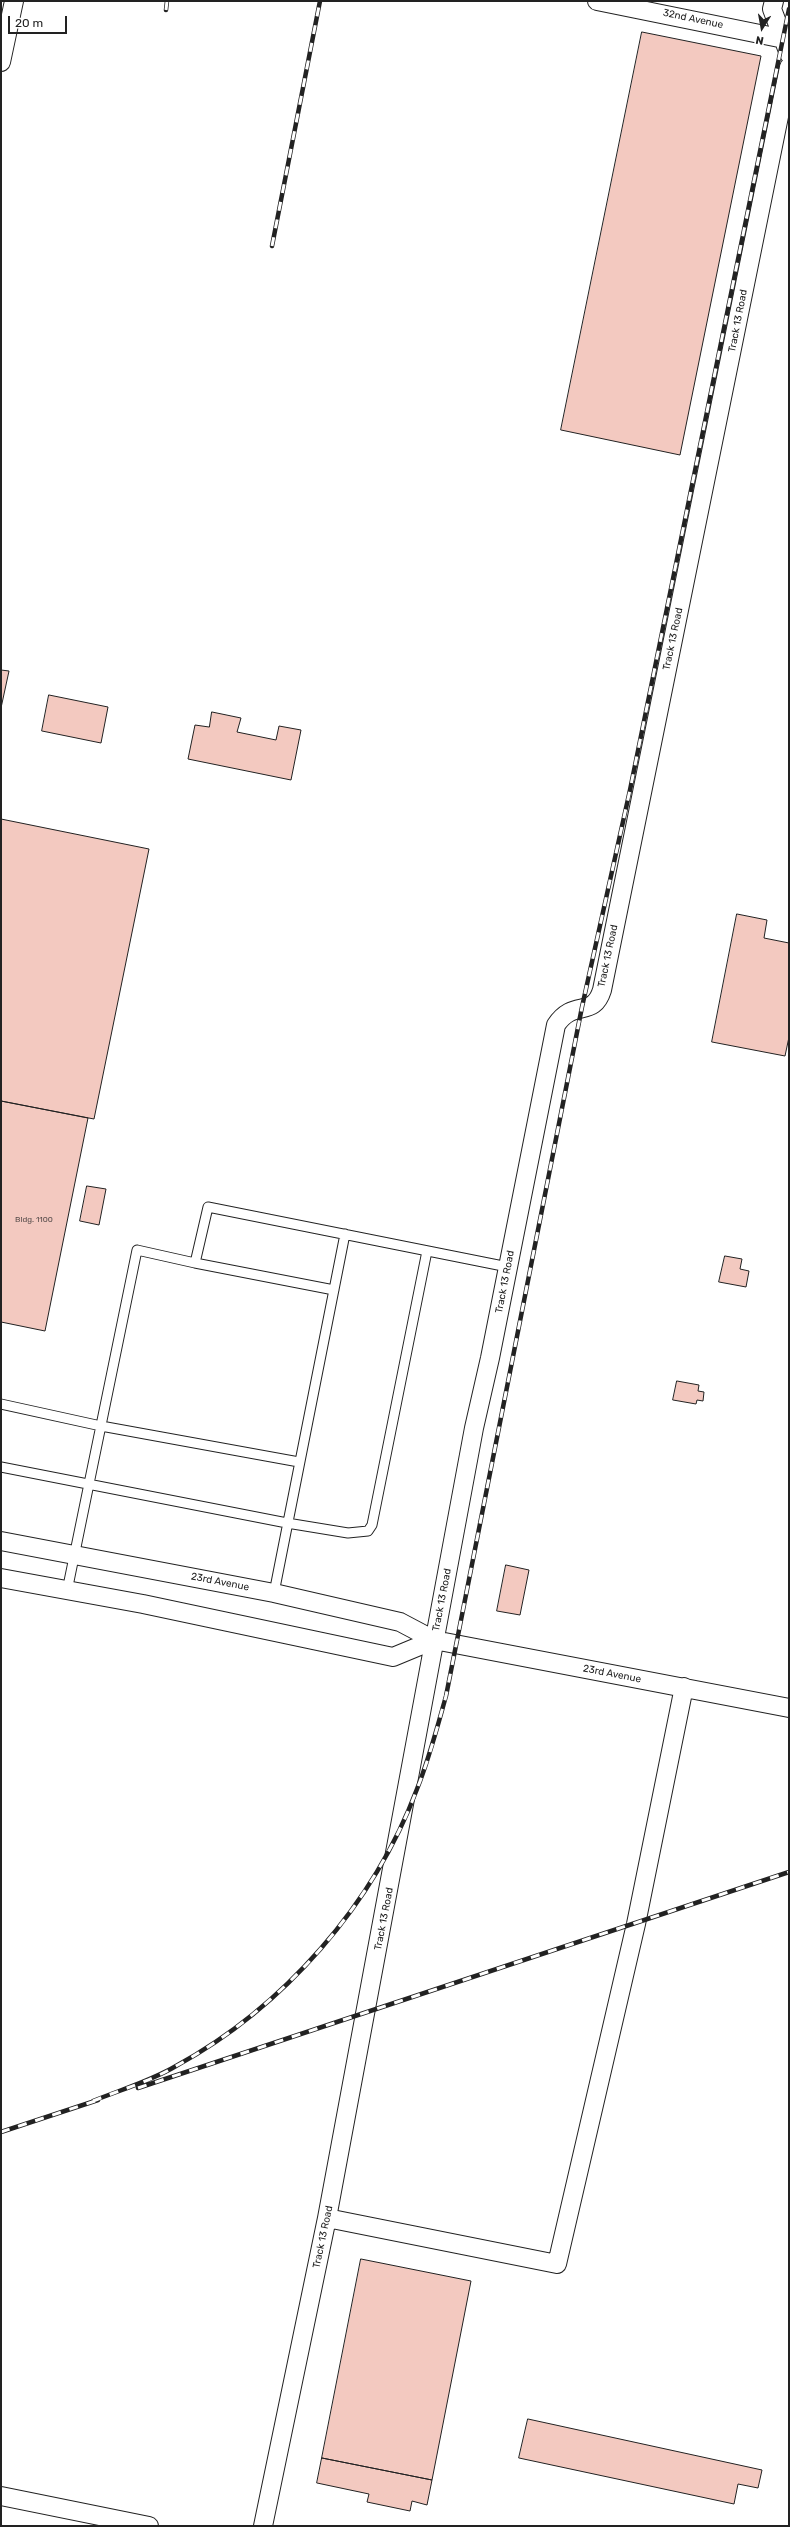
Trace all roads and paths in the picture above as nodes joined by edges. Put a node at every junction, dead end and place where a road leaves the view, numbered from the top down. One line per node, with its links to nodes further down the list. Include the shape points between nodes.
1 (14, 1): 5 (street)
2 (597, 1): 4 (street, 32nd Avenue)
3 (774, 1): 4 (street, via 772,9)
4 (787, 44)
5 (1, 62)
6 (789, 67): 10 (street, Track 13 Road, via 602,990 598,1001 590,1007 572,1010 562,1016 556,1025)
7 (345, 1234): 8 (lane); 9 (lane, via 208,1207); 11 (lane)
8 (427, 1251): 10 (lane); 17 (lane, via 372,1525 368,1531 348,1533)
9 (195, 1263): 11 (lane); 13 (lane, via 137,1250)
10 (508, 1267): 23 (street, Track 13 Road, via 474,1428)
11 (334, 1290): 14 (lane)
12 (1, 1404): 13 (lane)
13 (101, 1426): 14 (lane); 16 (lane)
14 (299, 1462): 17 (lane)
15 (1, 1467): 16 (lane)
16 (89, 1485): 17 (lane); 19 (lane)
17 (287, 1523): 22 (lane)
18 (1, 1541): 19 (street, 23rd Avenue)
19 (75, 1556): 21 (lane); 22 (street, 23rd Avenue)
20 (1, 1578): 21 (street)
21 (67, 1591): 23 (street, via 142,1604 393,1657)
22 (274, 1593): 23 (street, 23rd Avenue, via 400,1622)
23 (434, 1640): 24 (street, 23rd Avenue); 26 (street, Track 13 Road, via 403,1822)
24 (684, 1687): 25 (street, 23rd Avenue); 26 (street, via 636,1924 557,2264)
25 (789, 1708)
26 (327, 2218): 29 (street, Track 13 Road)
27 (1, 2496): 28 (street)
28 (149, 2526)
29 (263, 2526)

